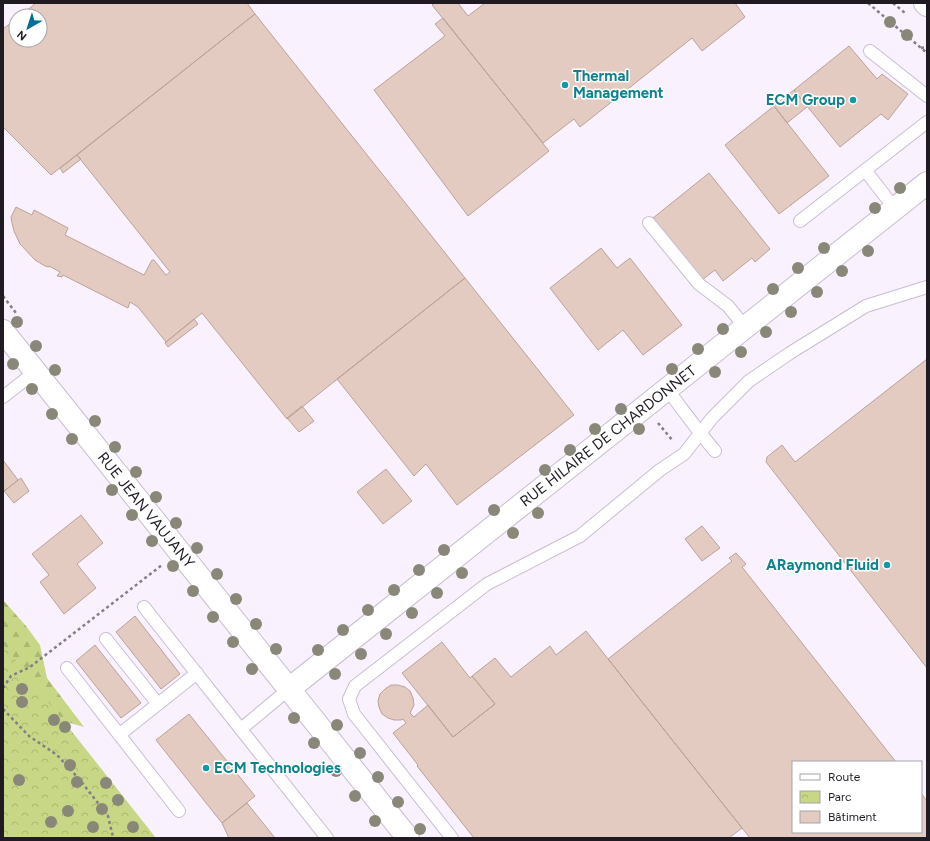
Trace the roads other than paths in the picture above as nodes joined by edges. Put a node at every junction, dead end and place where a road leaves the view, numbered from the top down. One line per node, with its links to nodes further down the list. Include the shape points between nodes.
1 (870, 51): 2 (lane)
2 (927, 96)
3 (927, 122): 4 (lane)
4 (865, 170): 6 (lane); 7 (lane)
5 (927, 183): 6 (street, RUE HILAIRE DE CHARDONNET)
6 (895, 208): 10 (street, RUE HILAIRE DE CHARDONNET)
7 (800, 221)
8 (649, 223): 10 (lane, via 700,284 728,306)
9 (927, 287): 15 (lane, via 866,306 790,353 749,381)
10 (745, 327): 13 (street, RUE HILAIRE DE CHARDONNET)
11 (3, 331): 12 (street, RUE JEAN VAUJANY)
12 (35, 372): 14 (lane); 21 (street, RUE JEAN VAUJANY)
13 (667, 389): 15 (lane); 21 (street, RUE HILAIRE DE CHARDONNET)
14 (3, 397)
15 (700, 433): 16 (lane); 28 (lane, via 684,454 660,470 580,536 487,584 355,686 349,700 354,714)
16 (715, 451)
17 (144, 607): 20 (lane)
18 (106, 639): 22 (lane)
19 (67, 668): 24 (lane)
20 (197, 673): 22 (lane); 23 (lane)
21 (289, 689): 23 (lane); 26 (street, RUE JEAN VAUJANY)
22 (158, 704): 24 (lane)
23 (241, 730): 27 (lane)
24 (119, 735): 25 (lane)
25 (179, 811)
26 (405, 837)
27 (328, 838)
28 (452, 838)

